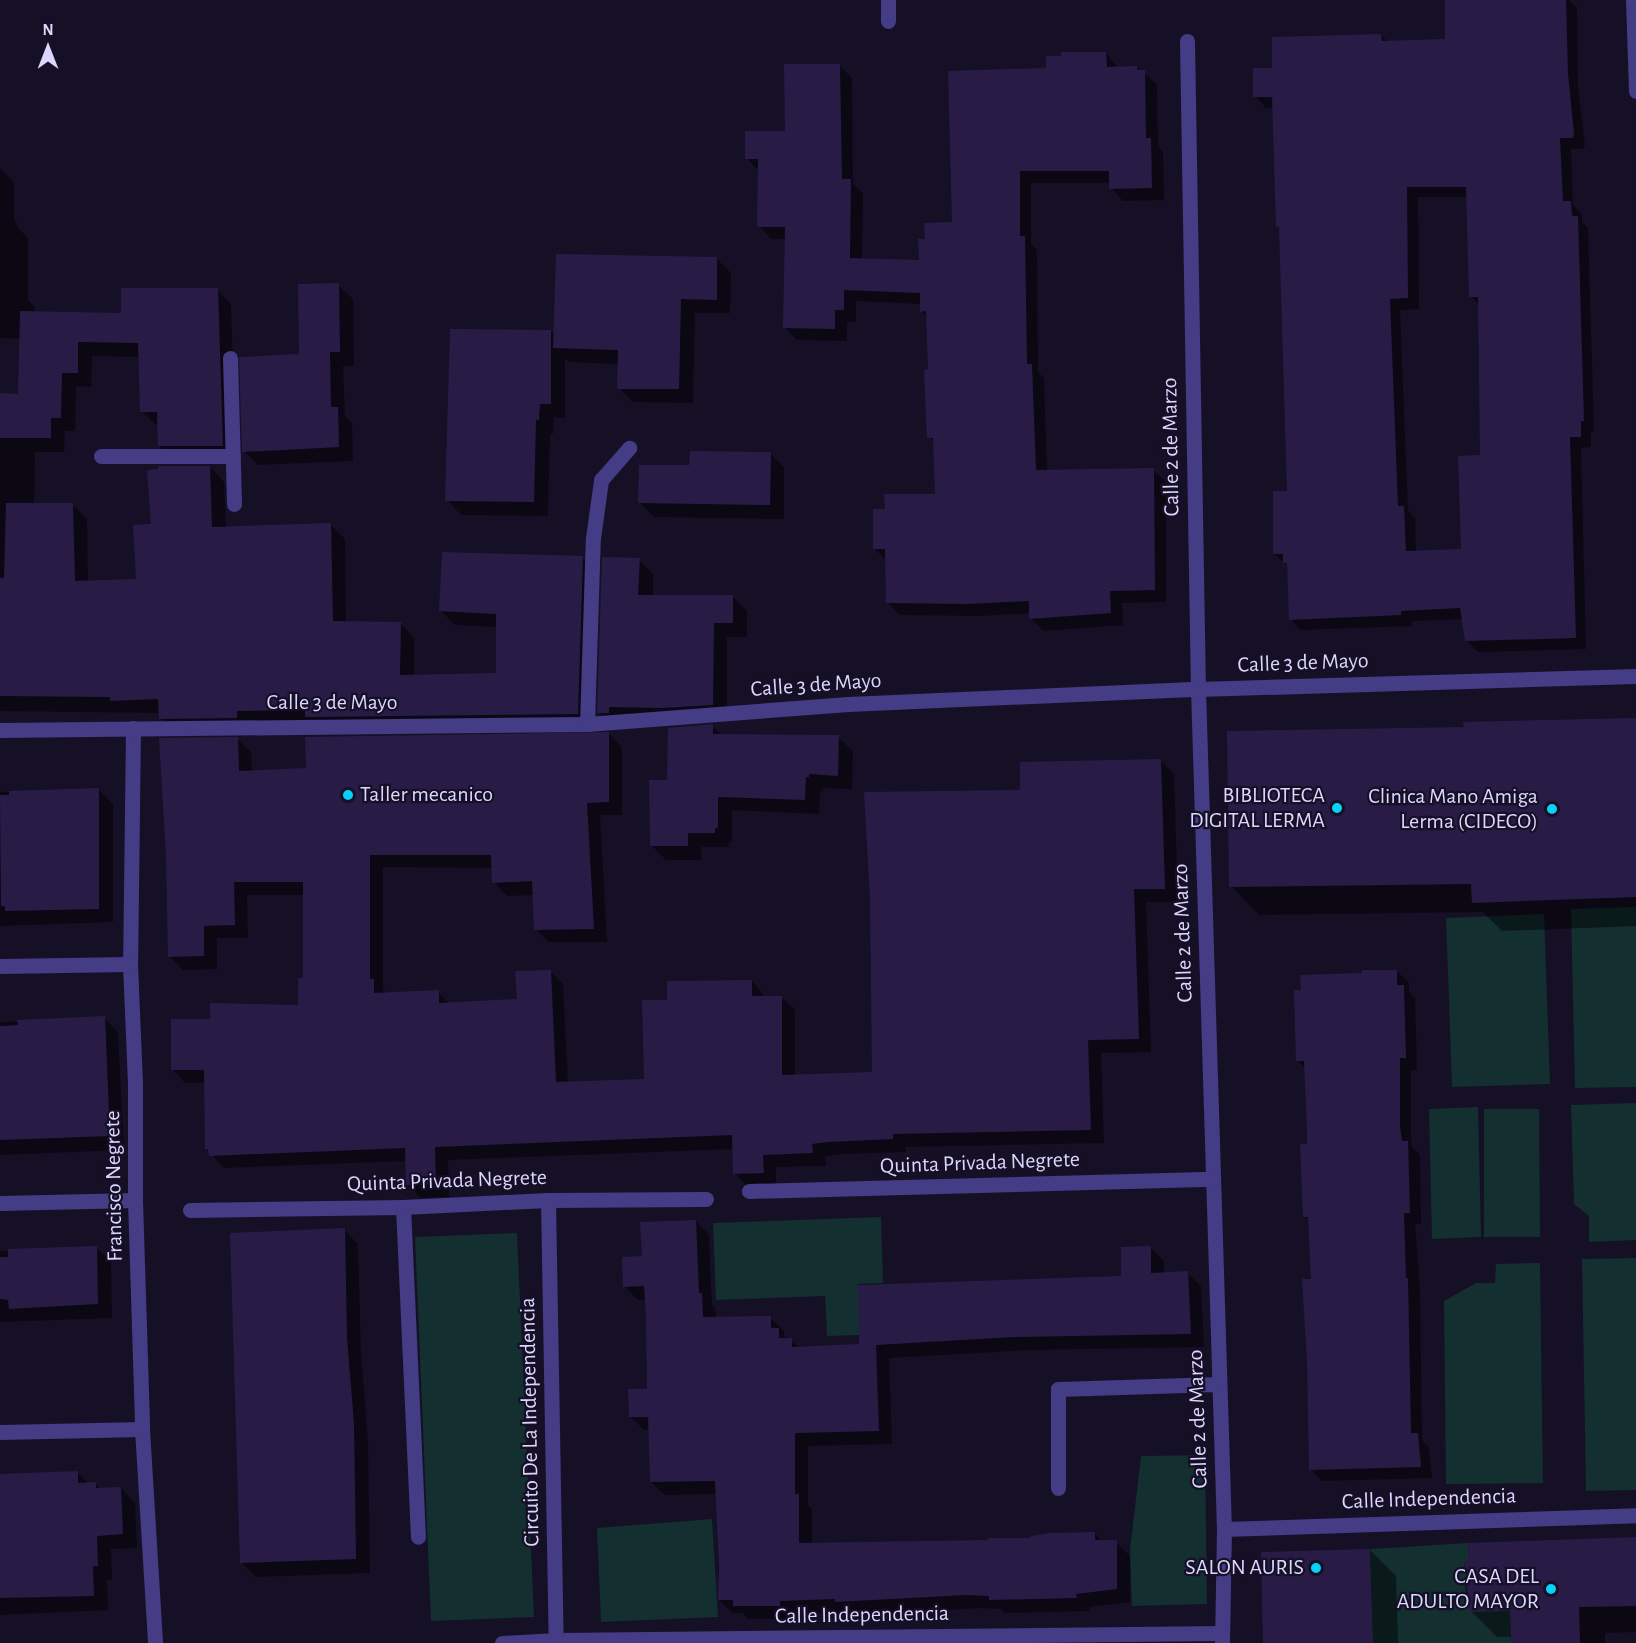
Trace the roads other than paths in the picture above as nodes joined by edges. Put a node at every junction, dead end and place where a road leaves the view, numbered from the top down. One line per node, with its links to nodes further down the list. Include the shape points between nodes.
1 (888, 0): 3 (street)
2 (1633, 0): 5 (street)
3 (888, 21)
4 (1187, 41): 12 (street, Calle 2 de Marzo)
5 (1636, 91)
6 (230, 358): 9 (street)
7 (629, 448): 13 (street, via 601,480 592,538)
8 (100, 456): 9 (street)
9 (232, 456): 10 (street)
10 (234, 504)
11 (1636, 676): 12 (street, Calle 3 de Mayo)
12 (1198, 689): 13 (street, Calle 3 de Mayo, via 848,704); 18 (street, Calle 2 de Marzo)
13 (587, 724): 14 (street, Calle 3 de Mayo)
14 (133, 728): 15 (street, Calle 3 de Mayo); 16 (street, Francisco Negrete)
15 (0, 730)
16 (130, 964): 17 (street); 21 (street, Francisco Negrete)
17 (0, 966)
18 (1213, 1179): 19 (street, Quinta Privada Negrete); 26 (street, Calle 2 de Marzo)
19 (749, 1191)
20 (706, 1199): 22 (street, Quinta Privada Negrete)
21 (135, 1200): 23 (street); 27 (street, Francisco Negrete)
22 (548, 1200): 24 (street, Quinta Privada Negrete); 35 (street, Circuito De La Independencia)
23 (0, 1203)
24 (403, 1207): 25 (street, Quinta Privada Negrete); 32 (street)
25 (189, 1210)
26 (1218, 1384): 29 (street, via 1058,1389); 31 (street, Calle 2 de Marzo)
27 (142, 1428): 28 (street); 36 (street, Francisco Negrete)
28 (0, 1432)
29 (1058, 1488)
30 (1636, 1515): 31 (street, Calle Independencia)
31 (1224, 1529): 33 (street, Calle 2 de Marzo)
32 (418, 1537)
33 (1222, 1638): 34 (street, Calle Independencia)
34 (805, 1641): 35 (street, Calle Independencia)
35 (556, 1642): 37 (street, Calle Independencia)
36 (155, 1643)
37 (502, 1643)

